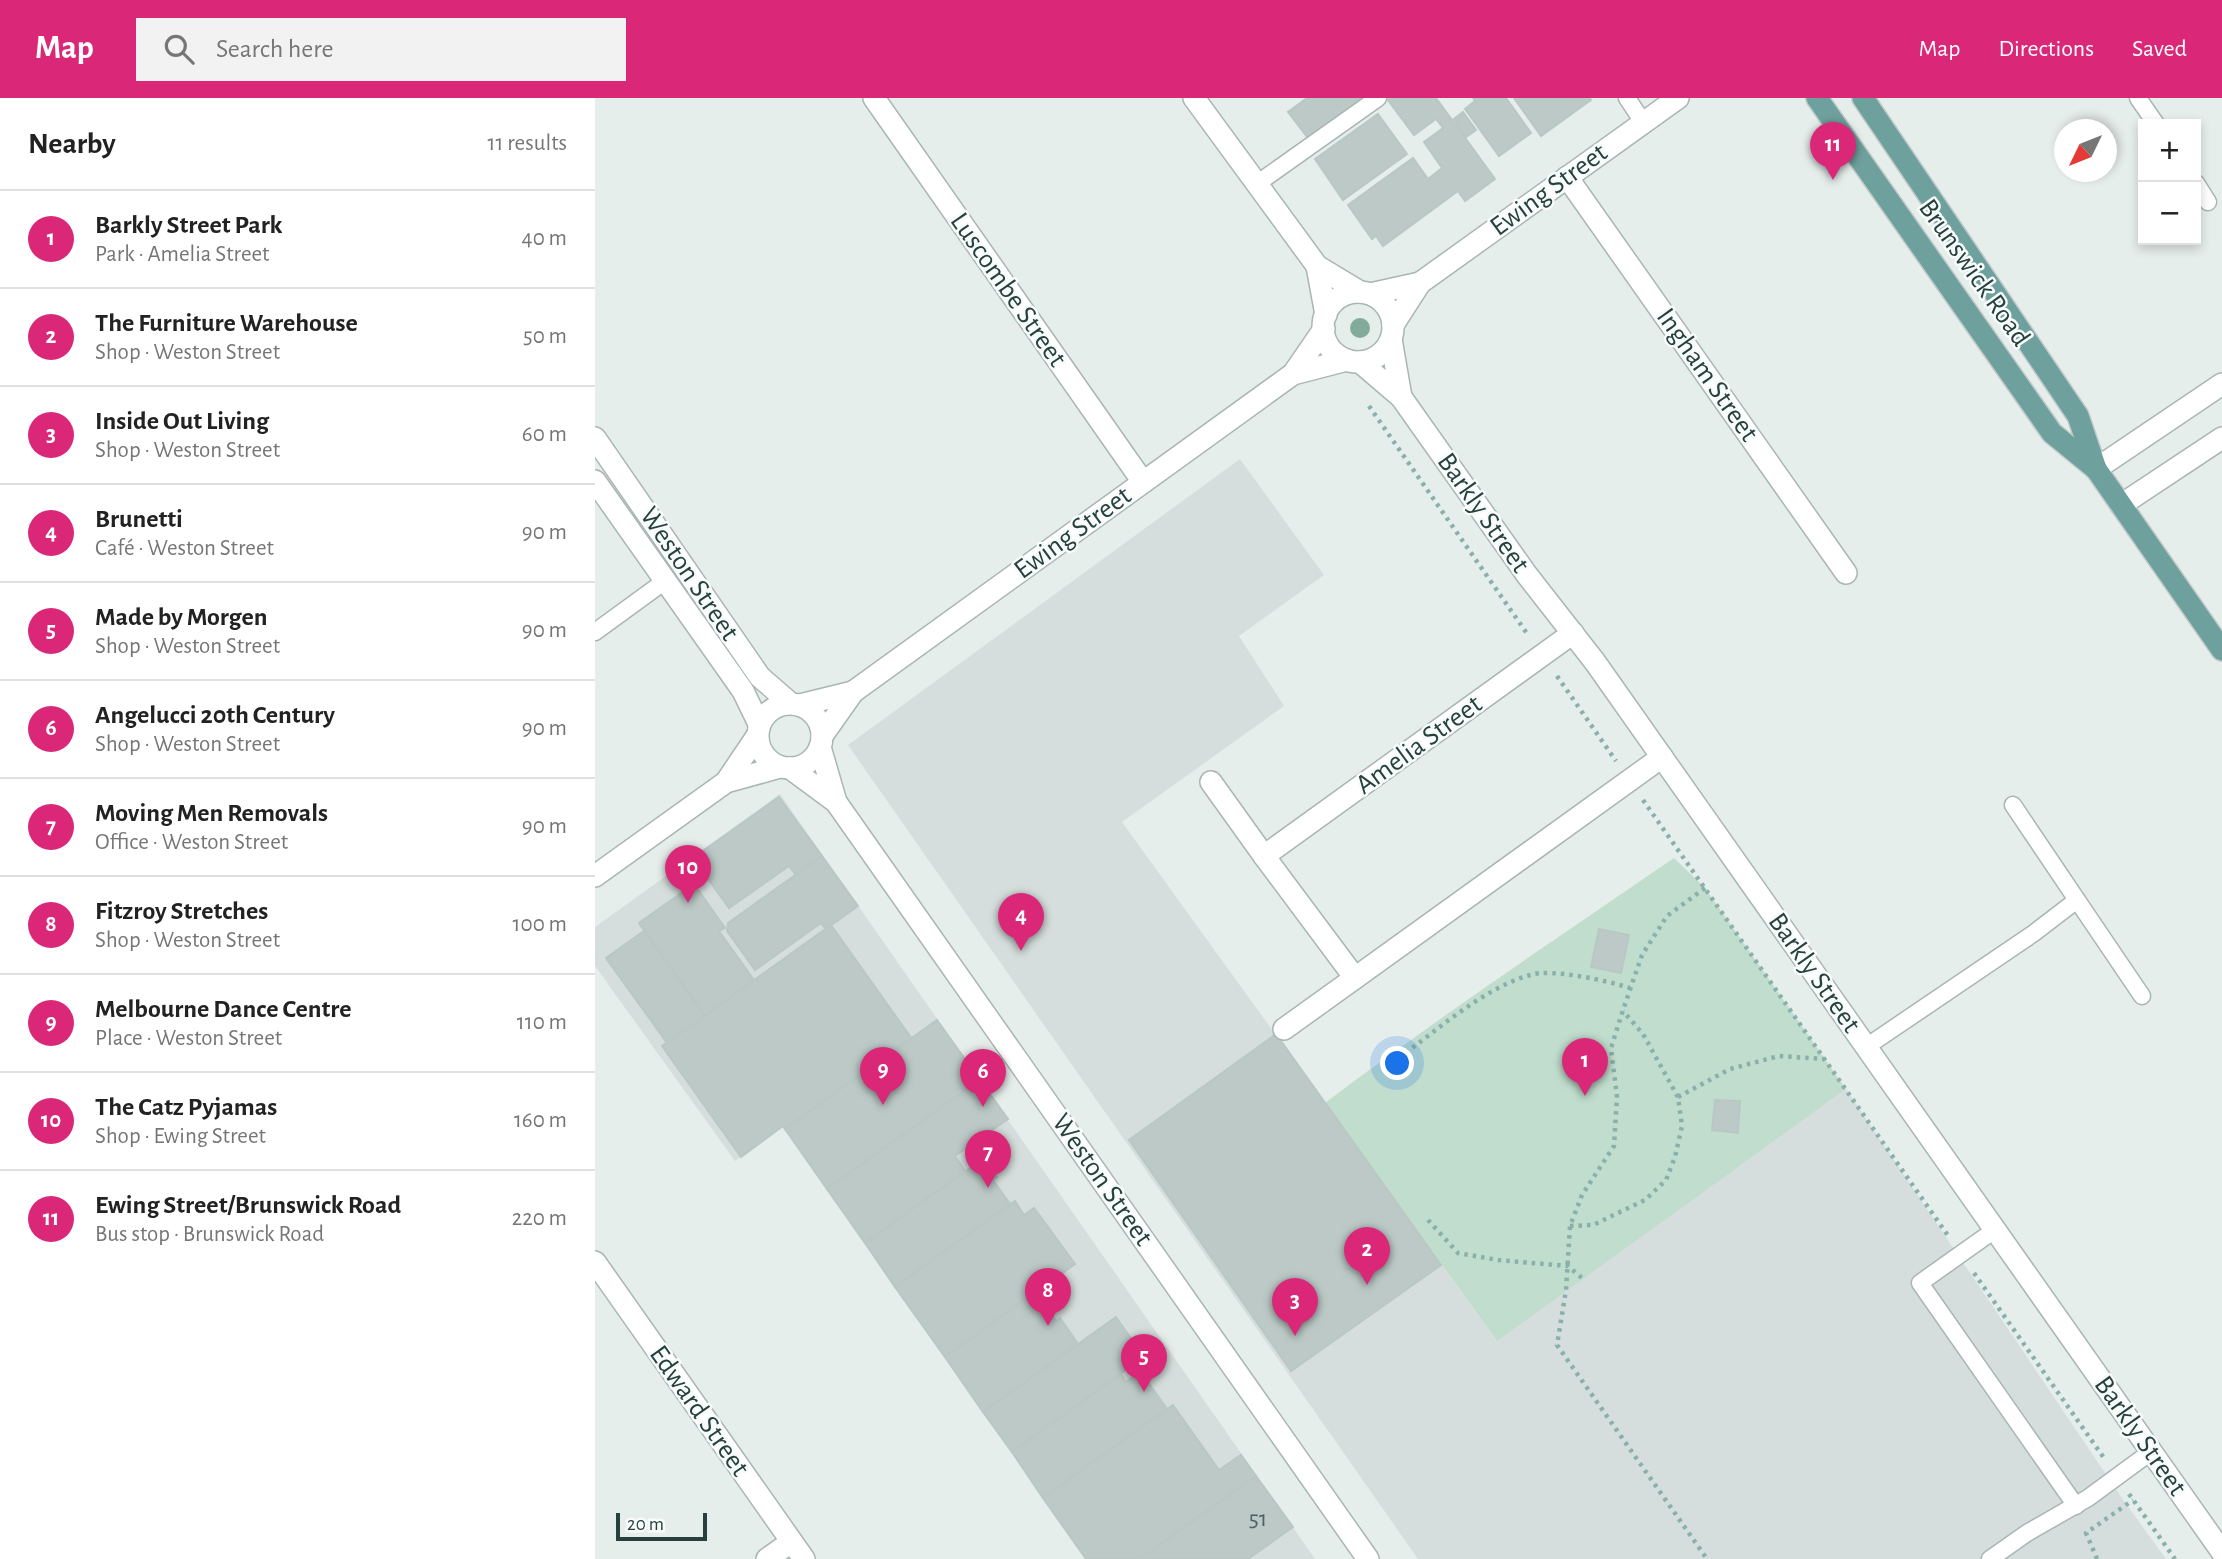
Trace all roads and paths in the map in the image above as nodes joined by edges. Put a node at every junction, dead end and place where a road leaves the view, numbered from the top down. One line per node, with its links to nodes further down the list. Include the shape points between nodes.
1 (874, 98): 29 (street, Luscombe Street)
2 (1194, 98): 12 (street)
3 (1378, 98): 12 (lane)
4 (1627, 98): 10 (lane)
5 (1678, 98): 10 (street, Ewing Street)
6 (1818, 98): 27 (main road, Brunswick Road, via 2052,433)
7 (1863, 98): 27 (main road, Brunswick Road, via 2078,416)
8 (2138, 98): 9 (lane)
9 (2153, 119)
10 (1643, 122): 11 (street, Ewing Street)
11 (1567, 177): 16 (street, Ewing Street); 31 (street, Ingham Street)
12 (1258, 183): 15 (street)
13 (2201, 191): 14 (lane)
14 (2208, 202)
15 (1317, 266): 17 (street); 18 (street)
16 (1420, 283): 17 (street, Ewing Street); 19 (street, Ewing Street)
17 (1365, 293): 18 (street, via 1339,298); 19 (street, via 1387,306)
18 (1325, 322): 20 (street, via 1331,348); 21 (street, Ewing Street)
19 (1392, 332): 20 (street, via 1379,355); 23 (street, Barkly Street)
20 (1353, 361): 21 (street, Ewing Street); 23 (street, Barkly Street)
21 (1293, 374): 29 (street, Ewing Street)
22 (2222, 384): 27 (street)
23 (1401, 397): 34 (street, Barkly Street)
24 (1367, 403): 36 (path)
25 (595, 438): 38 (street, Weston Street, via 760,677)
26 (2222, 438): 30 (street)
27 (2097, 469): 30 (main road, Brunswick Road)
28 (595, 481): 32 (street, Weston Street)
29 (1143, 482): 37 (street, Ewing Street)
30 (2121, 505): 35 (main road, Brunswick Road)
31 (1846, 573)
32 (665, 581): 33 (lane); 39 (street, Weston Street, via 743,691)
33 (595, 632)
34 (1573, 633): 36 (street, Amelia Street); 41 (street, Barkly Street)
35 (2222, 650)
36 (1542, 655): 43 (path); 48 (street, Amelia Street)
37 (853, 692): 38 (street, Ewing Street); 40 (street, Ewing Street)
38 (795, 704): 39 (street, via 771,709); 40 (street, via 816,717)
39 (758, 730): 42 (street, via 764,755); 44 (street)
40 (821, 742): 42 (street, via 809,762); 46 (street, Weston Street)
41 (1662, 757): 43 (street); 57 (street, Barkly Street)
42 (785, 768): 44 (street); 46 (street, Weston Street)
43 (1630, 780): 50 (path); 52 (street)
44 (726, 782): 49 (street)
45 (1211, 782): 48 (street)
46 (836, 802): 75 (street, Weston Street)
47 (2013, 805): 51 (lane)
48 (1264, 856): 52 (street)
49 (598, 868)
50 (1705, 888): 53 (path, via 1667,916 1642,955); 59 (path)
51 (2077, 900): 54 (lane); 57 (lane)
52 (1355, 978): 56 (street)
53 (1630, 988): 55 (path); 58 (path, via 1603,979 1533,974 1502,986)
54 (2142, 996)
55 (1623, 1010): 60 (path, via 1643,1034); 62 (path, via 1611,1048 1617,1097 1614,1146 1582,1195)
56 (1284, 1029)
57 (1866, 1047): 63 (street, Barkly Street)
58 (1398, 1058)
59 (1825, 1059): 60 (path, via 1779,1056 1730,1069); 64 (path)
60 (1678, 1097): 62 (path, via 1682,1126 1666,1180 1644,1200 1593,1225)
61 (1428, 1220): 66 (path, via 1458,1253)
62 (1570, 1226): 66 (path)
63 (1996, 1229): 64 (lane); 68 (street, Barkly Street)
64 (1961, 1254): 69 (path); 71 (lane, via 1920,1283)
65 (595, 1262): 72 (street, Edward Street)
66 (1568, 1266): 67 (path); 76 (path, via 1557,1345)
67 (1582, 1278)
68 (2152, 1451): 69 (lane); 73 (street, Barkly Street)
69 (2117, 1477): 70 (path); 71 (lane)
70 (2133, 1500): 78 (path, via 2086,1533); 79 (path)
71 (2076, 1506): 77 (lane)
72 (797, 1550): 74 (street)
73 (2222, 1552)
74 (767, 1559)
75 (1368, 1559)
76 (1707, 1559)
77 (1990, 1559)
78 (2097, 1559)
79 (2175, 1559)

